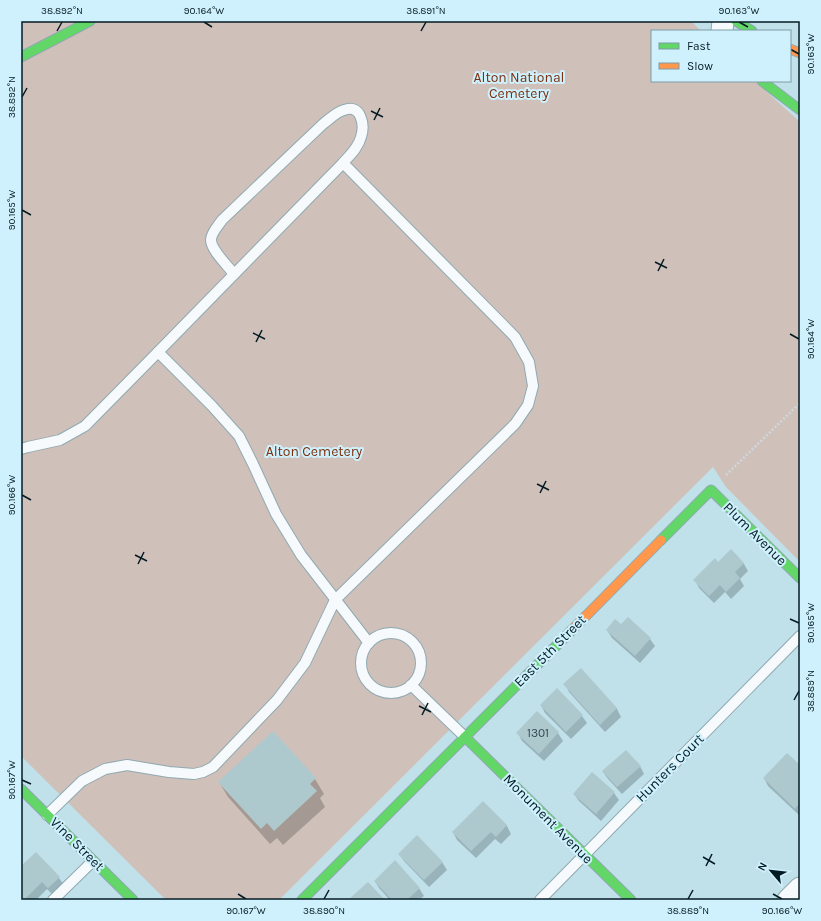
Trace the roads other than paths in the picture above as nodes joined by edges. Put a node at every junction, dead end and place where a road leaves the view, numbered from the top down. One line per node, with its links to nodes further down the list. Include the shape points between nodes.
1 (90, 21): 4 (street)
2 (736, 21): 3 (street)
3 (750, 30)
4 (21, 57)
5 (763, 82): 6 (street)
6 (800, 110)
7 (343, 163): 8 (lane); 8 (lane, via 355,150 363,124 361,116 351,109 337,113 324,124 222,220 213,232 211,240 215,252); 13 (lane, via 515,337 529,362 533,386 528,405 515,424)
8 (234, 274): 9 (lane)
9 (158, 352): 10 (lane, via 85,426 60,440); 13 (lane, via 239,436 276,514 300,555)
10 (21, 449)
11 (711, 490): 12 (street, Plum Avenue); 17 (street, East 5th Street)
12 (800, 578)
13 (335, 600): 15 (lane); 19 (lane, via 305,663 277,700 213,767 194,774 127,765 105,769 82,781)
14 (800, 636): 20 (lane, Hunters Court)
15 (369, 643): 16 (lane, via 361,661 362,671 367,680 383,692 393,693); 16 (lane, via 376,637 390,633 404,636 412,642 418,650 420,669)
16 (411, 685): 17 (lane)
17 (465, 737): 20 (street, Monument Avenue); 25 (street, East 5th Street)
18 (21, 789): 19 (street, Vine Street)
19 (47, 814): 21 (street, Vine Street)
20 (584, 855): 26 (lane, Hunters Court); 27 (street, Monument Avenue)
21 (93, 861): 23 (lane); 24 (street, Vine Street)
22 (800, 888): 28 (street)
23 (53, 900)
24 (133, 900)
25 (302, 900)
26 (540, 900)
27 (631, 900)
28 (788, 900)

